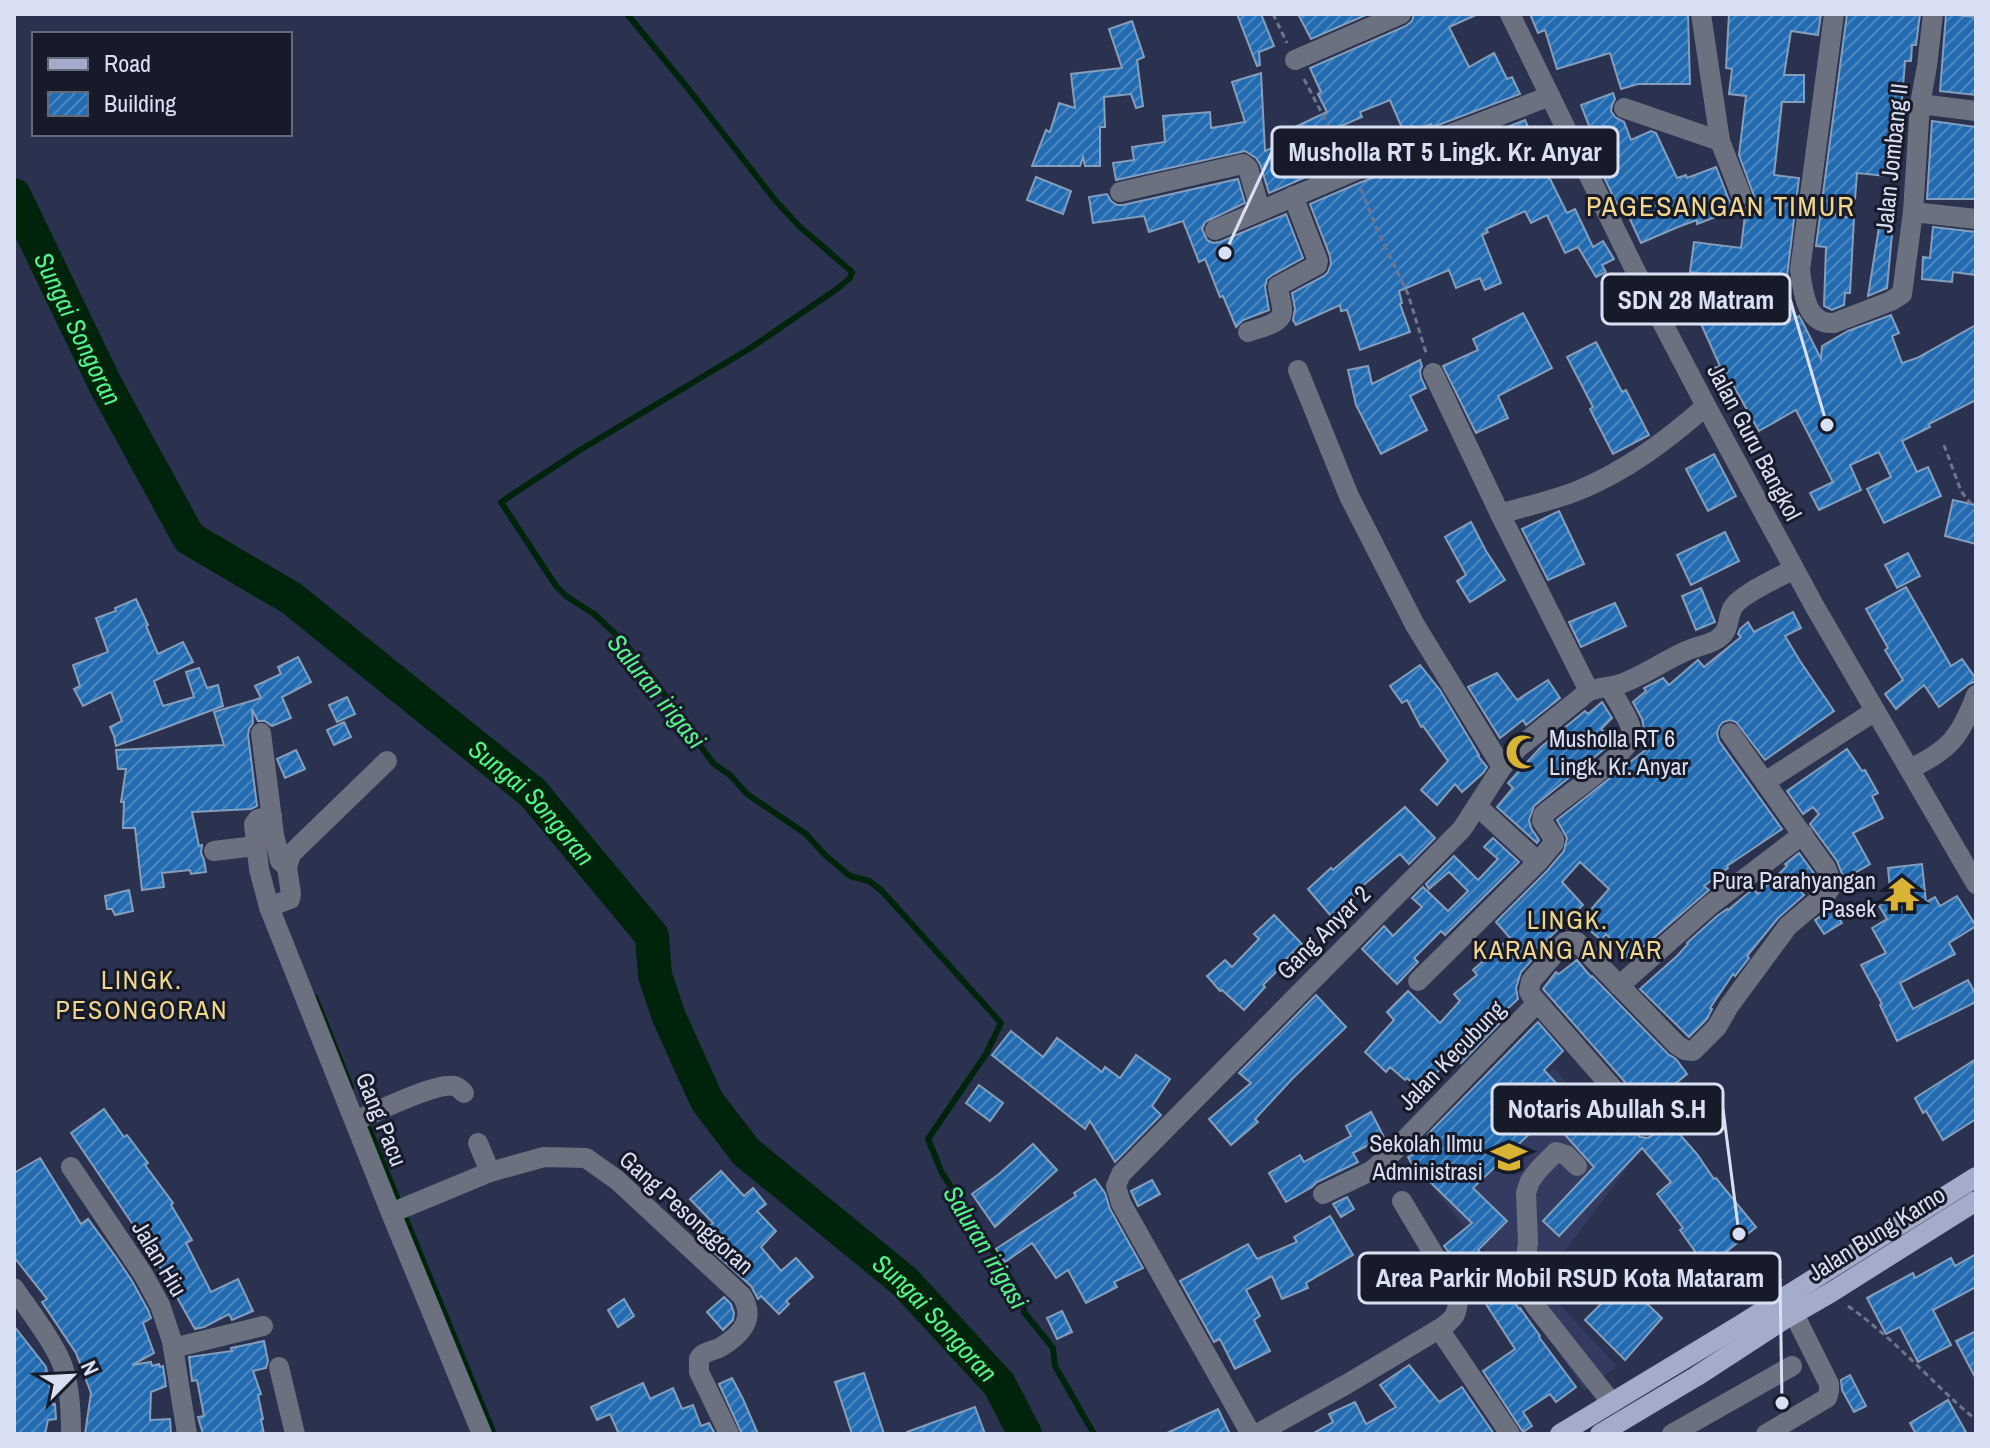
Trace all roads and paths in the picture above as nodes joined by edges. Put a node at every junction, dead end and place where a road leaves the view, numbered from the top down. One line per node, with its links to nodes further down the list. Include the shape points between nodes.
1 (1273, 14): 7 (path)
2 (1401, 14): 7 (street)
3 (1510, 14): 8 (street, Jalan Guru Bangkol)
4 (1701, 14): 12 (street)
5 (1834, 14): 18 (street, Jalan Jombang II, via 1800,270 1815,318 1834,323 1902,294)
6 (1933, 14): 9 (street, Jalan Jombang II)
7 (1295, 60): 13 (path)
8 (1550, 96): 13 (street); 25 (street, Jalan Guru Bangkol)
9 (1920, 104): 11 (street); 18 (street, Jalan Jombang II)
10 (1624, 108): 12 (street)
11 (1976, 111)
12 (1720, 141): 15 (street)
13 (1354, 171): 16 (street); 22 (path, via 1408,294)
14 (1120, 192): 17 (street, via 1243,164)
15 (1741, 195)
16 (1293, 196): 17 (street); 21 (street, via 1317,265 1278,286 1281,317)
17 (1260, 210): 20 (street)
18 (1913, 212): 19 (street)
19 (1976, 219)
20 (1215, 230)
21 (1248, 332)
22 (1423, 348)
23 (1298, 370): 37 (street, via 1349,496 1415,625)
24 (1433, 373): 28 (street)
25 (1706, 406): 28 (street, via 1619,472 1575,492); 29 (street, Jalan Guru Bangkol)
26 (1944, 445): 27 (path, via 1961,491)
27 (1976, 504)
28 (1500, 514): 31 (street)
29 (1794, 569): 30 (street, via 1738,604 1716,641); 33 (street, Jalan Guru Bangkol)
30 (1610, 688): 31 (street); 45 (street, via 1632,730 1631,741 1543,815 1554,843)
31 (1589, 691): 37 (street, Gang Anyar 2)
32 (1976, 695): 38 (street, via 1961,730 1948,745)
33 (1875, 711): 38 (street, Jalan Guru Bangkol); 39 (street)
34 (261, 733): 41 (street)
35 (1730, 733): 39 (street, Jalan Kecubung)
36 (387, 761): 46 (street, via 299,845)
37 (1502, 767): 40 (street, Gang Anyar 2)
38 (1909, 769): 47 (street, Jalan Guru Bangkol)
39 (1765, 782): 42 (street, Jalan Kecubung)
40 (1477, 806): 45 (street); 80 (street, Gang Anyar 2, via 1462,829 1128,1165 1116,1186)
41 (266, 817): 43 (street, Gang Pacu, via 254,824); 46 (street, via 280,861)
42 (1803, 834): 50 (street, via 1709,906); 50 (street, Jalan Kecubung, via 1826,868 1831,887 1788,926 1717,1027 1693,1051 1677,1045)
43 (255, 846): 44 (street); 48 (street, Gang Pacu)
44 (214, 851)
45 (1538, 862): 49 (street)
46 (287, 867): 48 (street, via 290,899)
47 (1976, 884)
48 (276, 905): 53 (street, Gang Pacu)
49 (1418, 981)
50 (1619, 986): 51 (street, Jalan Kecubung, via 1581,944 1570,941 1531,981)
51 (1534, 999): 54 (street); 60 (street, Jalan Kecubung, via 1391,1154 1371,1171)
52 (464, 1093): 53 (street, via 457,1086 431,1089)
53 (362, 1118): 63 (street, Gang Pacu)
54 (1645, 1125)
55 (478, 1143): 58 (street)
56 (1577, 1166): 72 (street, via 1556,1152 1530,1181 1523,1277 1537,1308)
57 (71, 1167): 69 (street, Jalan Hiu, via 152,1289)
58 (490, 1172): 63 (street, Gang Pesonggoran); 79 (street, Gang Pesonggoran, via 544,1157 586,1158 617,1180 742,1296 748,1320 699,1360 699,1372)
59 (1976, 1177): 66 (main road)
60 (1323, 1194)
61 (1402, 1201): 68 (street, via 1458,1295 1458,1312)
62 (1976, 1201): 65 (main road, Jalan Bung Karno)
63 (399, 1209): 78 (street, Gang Pacu)
64 (14, 1288): 75 (street, via 64,1369)
65 (1830, 1293): 66 (main road, Jalan Bung Karno); 73 (path, via 1872,1323)
66 (1790, 1305): 72 (main road); 83 (main road, Jalan Bung Karno); 85 (street, via 1829,1391 1827,1398)
67 (263, 1326): 69 (street)
68 (1439, 1329): 80 (street); 81 (street)
69 (173, 1348): 76 (street, Jalan Hiu)
70 (1792, 1366): 84 (street)
71 (279, 1367): 77 (street)
72 (1612, 1403): 74 (main road)
73 (1976, 1420)
74 (1585, 1428): 82 (main road)
75 (71, 1434)
76 (187, 1434)
77 (295, 1434)
78 (482, 1434)
79 (729, 1434)
80 (1254, 1434)
81 (1510, 1434)
82 (1560, 1434)
83 (1600, 1434)
84 (1672, 1434)
85 (1766, 1434)

